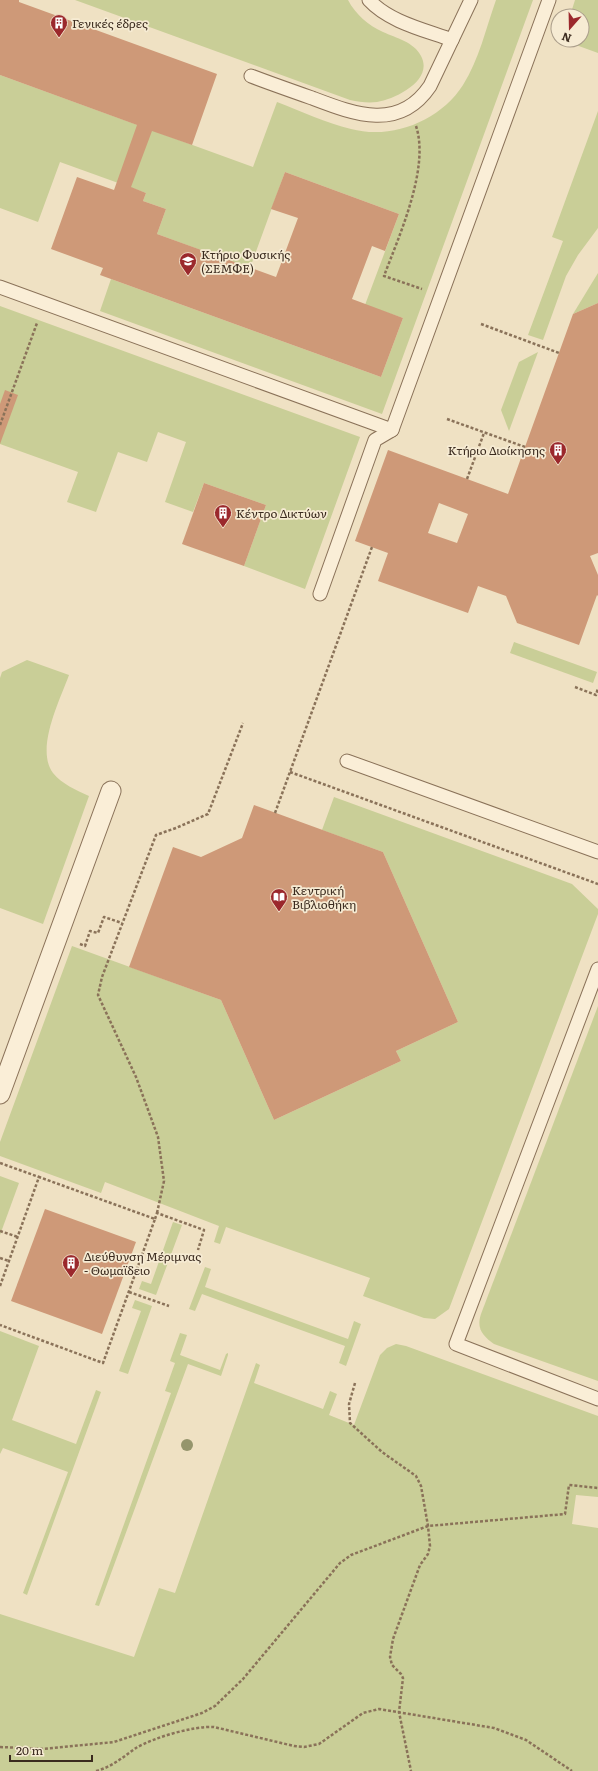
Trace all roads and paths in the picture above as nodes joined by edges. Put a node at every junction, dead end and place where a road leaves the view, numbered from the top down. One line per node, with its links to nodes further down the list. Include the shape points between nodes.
1 (369, 0): 4 (lane, via 386,14)
2 (471, 0): 4 (lane)
3 (549, 0): 8 (lane)
4 (452, 40): 6 (lane, via 430,86 422,98)
5 (252, 76): 6 (lane, via 352,113 384,115)
6 (410, 106): 8 (path, via 418,134 418,160 413,198 384,276)
7 (3, 288): 9 (lane)
8 (441, 296): 14 (lane)
9 (44, 303): 13 (path); 14 (lane)
10 (481, 324): 11 (path)
11 (559, 353)
12 (446, 419): 15 (path)
13 (0, 425)
14 (392, 430): 19 (lane, via 375,440)
15 (484, 432): 16 (path); 17 (path)
16 (525, 447)
17 (468, 479)
18 (372, 547): 24 (path)
19 (320, 594)
20 (575, 687): 21 (path, via 596,695)
21 (598, 688)
22 (243, 723): 29 (path, via 208,814 156,834)
23 (347, 761): 27 (lane)
24 (290, 772): 26 (path); 28 (path)
25 (111, 792): 32 (street)
26 (275, 813)
27 (598, 852)
28 (598, 884)
29 (122, 923): 30 (path, via 104,917 98,933 90,931); 35 (path, via 102,977 98,996 136,1077 158,1137 164,1181)
30 (85, 946)
31 (598, 969): 47 (lane, via 456,1344)
32 (0, 1094)
33 (0, 1163): 34 (path)
34 (40, 1177): 36 (path); 38 (path)
35 (158, 1213): 36 (path); 39 (path, via 204,1230)
36 (155, 1219): 43 (path)
37 (0, 1231): 38 (path)
38 (18, 1237): 41 (path)
39 (198, 1250)
40 (0, 1258): 41 (path)
41 (9, 1261): 42 (path)
42 (0, 1286)
43 (129, 1292): 44 (path); 45 (path, via 103,1363)
44 (169, 1306)
45 (0, 1325)
46 (355, 1382): 49 (path, via 349,1404 350,1423 382,1452 416,1476 421,1486)
47 (598, 1399)
48 (598, 1488): 49 (path, via 569,1485 565,1514)
49 (428, 1526): 50 (path, via 428,1554 420,1565 390,1649 390,1662 403,1678); 51 (path, via 350,1555 340,1563 243,1679 215,1706 202,1713 114,1742 43,1748)
50 (399, 1712): 52 (path, via 370,1710 319,1744 304,1747 214,1727 192,1728 143,1744 113,1764); 53 (path); 54 (path, via 494,1728 526,1740)
51 (0, 1747)
52 (96, 1771)
53 (411, 1771)
54 (572, 1771)

